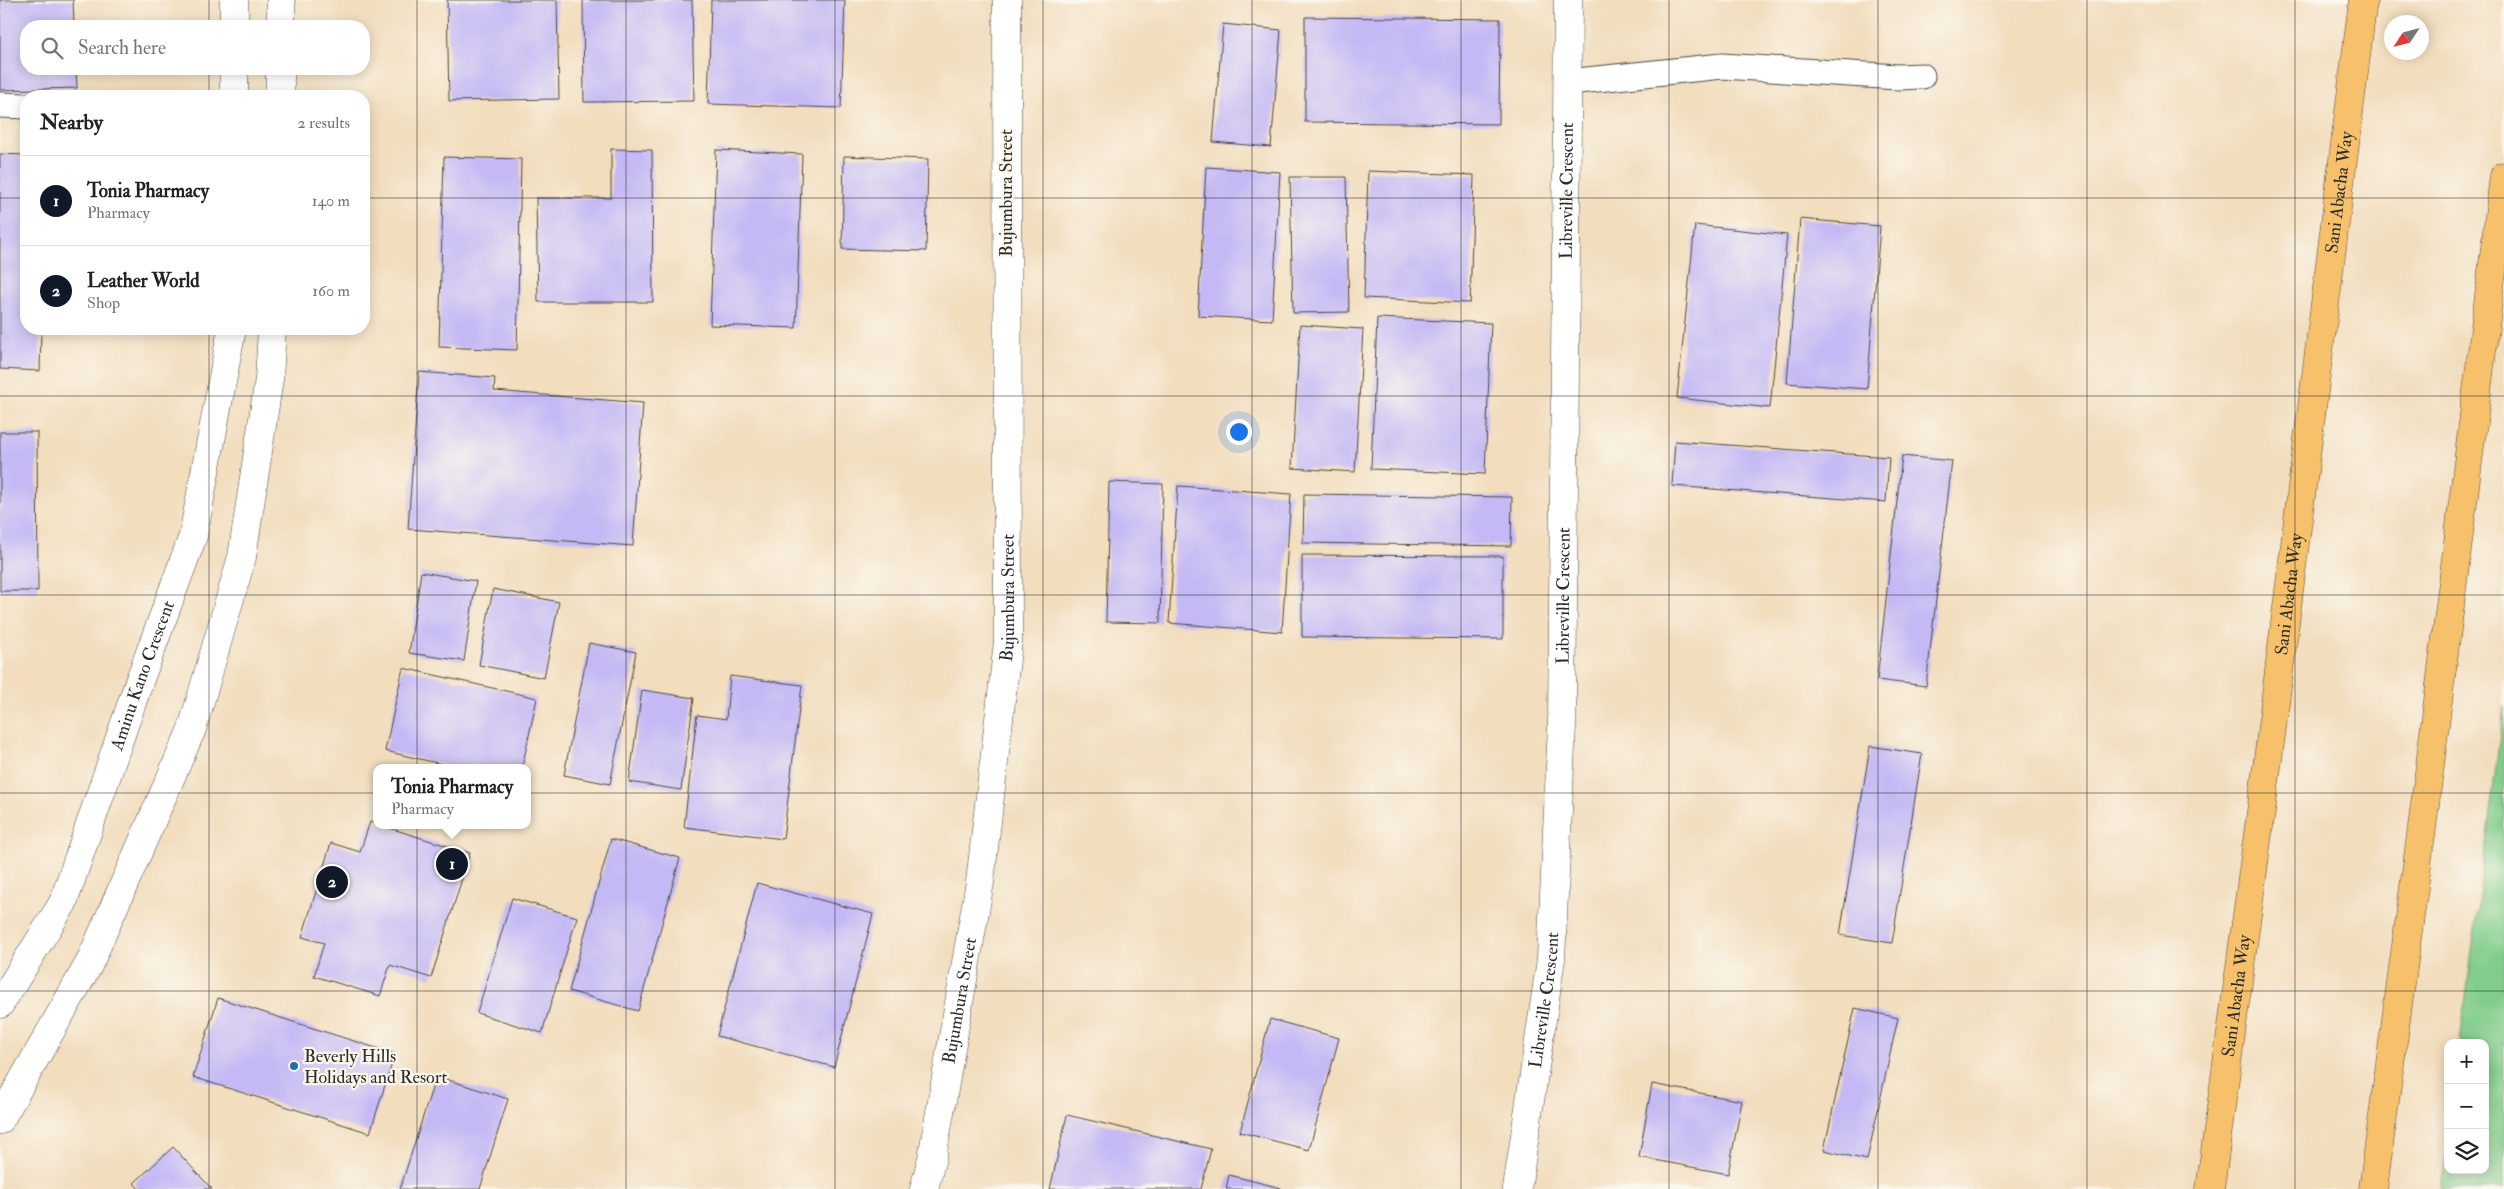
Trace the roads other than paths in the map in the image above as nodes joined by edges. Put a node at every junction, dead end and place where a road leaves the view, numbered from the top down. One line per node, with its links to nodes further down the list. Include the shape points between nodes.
1 (234, 0): 6 (street)
2 (281, 0): 7 (street)
3 (1007, 0): 21 (street, Bujumbura Street, via 1008,642 980,882)
4 (1568, 0): 11 (street, Libreville Crescent)
5 (2363, 0): 23 (highway, Sani Abacha Way, via 2267,767)
6 (234, 20)
7 (281, 20)
8 (234, 75): 12 (street)
9 (280, 75): 13 (street)
10 (1922, 76): 11 (lane, via 1898,78 1722,66)
11 (1568, 82): 22 (street, Libreville Crescent, via 1562,725 1552,939)
12 (234, 90)
13 (280, 90)
14 (0, 105): 15 (lane)
15 (20, 106)
16 (2504, 176): 24 (highway)
17 (231, 335): 19 (street, Aminu Kano Crescent, via 193,536 63,903)
18 (272, 335): 20 (street, via 269,379 242,557 192,729 89,964)
19 (0, 1004)
20 (0, 1120)
21 (924, 1189)
22 (1517, 1189)
23 (2210, 1189)
24 (2373, 1189)

